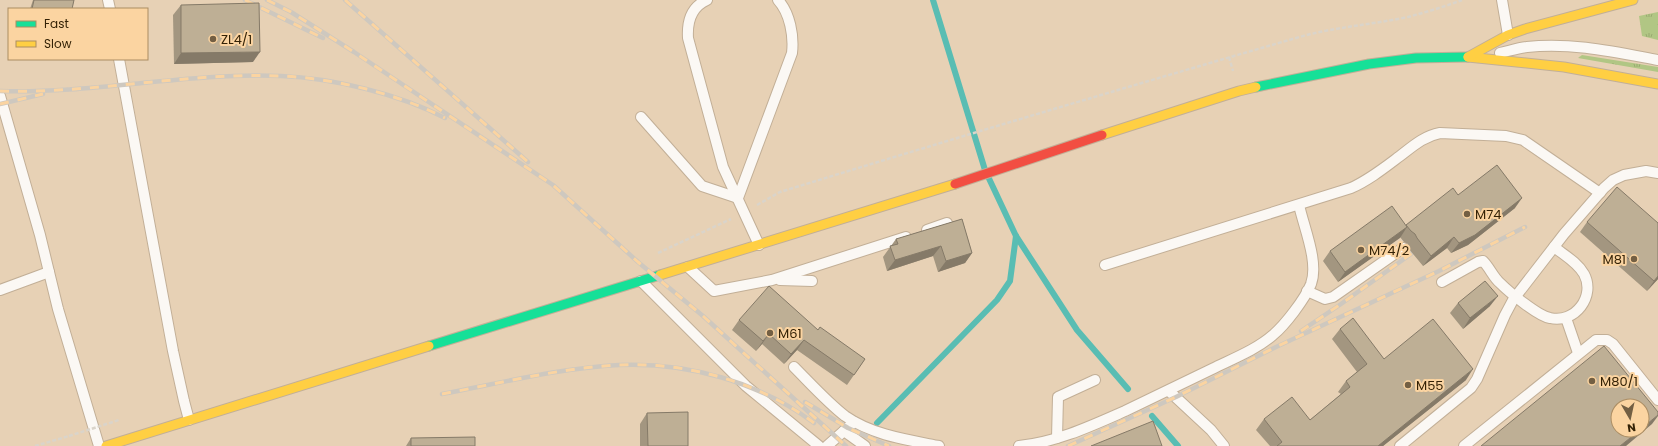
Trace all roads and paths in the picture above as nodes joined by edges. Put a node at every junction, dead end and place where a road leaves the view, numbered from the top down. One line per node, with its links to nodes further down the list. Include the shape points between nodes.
1 (707, 0): 15 (lane, via 691,14 688,21 688,38 723,167)
2 (778, 0): 15 (lane, via 784,9 792,34 792,53)
3 (1462, 0): 17 (path, via 1408,17 1311,33 780,192)
4 (1502, 0): 6 (lane)
5 (1633, 0): 6 (main road)
6 (1508, 35): 7 (main road)
7 (1468, 57): 9 (lane, via 1548,46 1596,48); 10 (main road, via 1562,66); 19 (main road, via 1416,58 1369,64 1239,91 953,185)
8 (119, 60): 40 (lane, via 173,351)
9 (1658, 60)
10 (1658, 84)
11 (0, 96): 25 (lane)
12 (641, 117): 15 (lane, via 702,186)
13 (1658, 173): 14 (lane, via 1646,171 1624,175 1613,180)
14 (1600, 193): 16 (lane, via 1523,140 1506,136 1440,133 1421,140 1360,184); 20 (lane)
15 (738, 198): 17 (lane)
16 (1298, 205): 23 (lane); 31 (lane, via 1314,266)
17 (744, 212): 19 (lane); 22 (path)
18 (947, 223): 26 (lane)
19 (759, 245): 24 (main road)
20 (1554, 247): 32 (lane); 33 (lane, via 1580,268 1587,282 1587,297 1584,304)
21 (1403, 248): 31 (lane, via 1333,297 1325,299)
22 (652, 255)
23 (1105, 266)
24 (688, 267): 26 (lane, via 714,291); 27 (main road)
25 (49, 272): 30 (lane); 46 (lane)
26 (772, 280): 28 (lane)
27 (641, 281): 40 (main road); 48 (lane, via 746,386)
28 (812, 281)
29 (1442, 282): 32 (lane, via 1478,262 1483,262 1500,283)
30 (0, 290)
31 (1307, 291): 37 (lane, via 1287,320 1272,336)
32 (1516, 296): 33 (lane, via 1543,316 1550,319); 54 (lane, via 1471,388)
33 (1566, 318): 34 (lane)
34 (1578, 353): 38 (lane, via 1596,340 1607,340 1618,349); 55 (lane)
35 (794, 367): 41 (lane, via 839,411)
36 (1095, 380): 43 (lane, via 1058,397)
37 (1168, 390): 43 (lane, via 1089,427); 53 (lane, via 1211,430)
38 (1658, 400)
39 (126, 418): 45 (path, bridge)
40 (190, 420): 47 (main road)
41 (854, 422): 42 (lane); 51 (lane, via 888,436)
42 (844, 431): 49 (lane); 50 (lane)
43 (1057, 438): 44 (lane)
44 (1033, 445): 52 (lane)
45 (35, 446)
46 (99, 446)
47 (106, 446)
48 (819, 446)
49 (827, 446)
50 (865, 446)
51 (939, 446)
52 (1019, 446)
53 (1224, 446)
54 (1400, 446)
55 (1464, 446)

